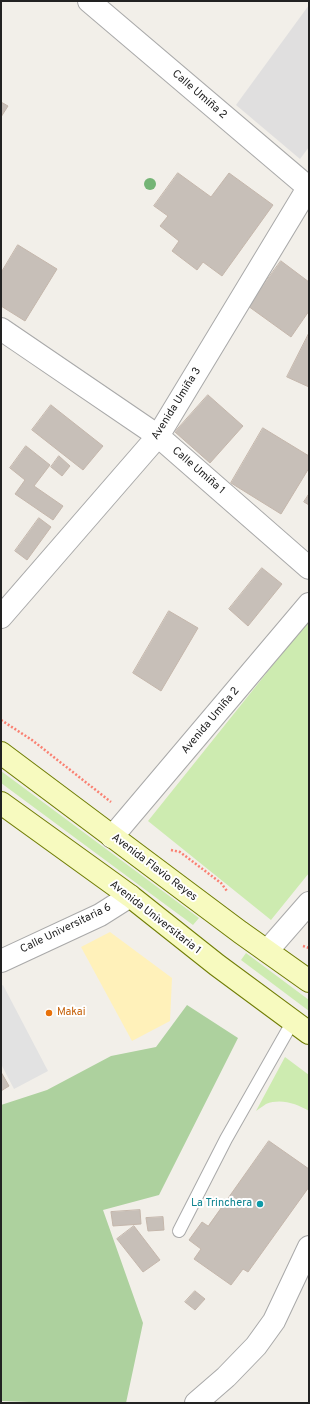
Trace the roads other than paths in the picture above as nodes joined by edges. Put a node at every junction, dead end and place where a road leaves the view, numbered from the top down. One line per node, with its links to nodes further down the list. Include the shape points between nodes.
1 (89, 1): 2 (street, Calle Umiña 2)
2 (308, 188): 4 (street, Avenida Umiña 3)
3 (1, 329): 4 (street, Calle Umiña 1)
4 (158, 436): 5 (street, Calle Umiña 1); 7 (street, Avenida Umiña 3)
5 (309, 568)
6 (309, 604): 10 (street, Avenida Umiña 2)
7 (1, 617)
8 (1, 753): 10 (main road, Avenida Flavio Reyes)
9 (1, 803): 11 (main road, Avenida Universitaria 1)
10 (112, 837): 13 (main road, Avenida Flavio Reyes)
11 (130, 896): 14 (street, Calle Universitaria 6, via 100,915); 16 (main road, Avenida Universitaria 1)
12 (309, 903): 13 (street)
13 (266, 951): 15 (main road, Avenida Flavio Reyes)
14 (1, 961)
15 (309, 981)
16 (301, 1027): 17 (lane, via 226,1138)
17 (179, 1231)
18 (309, 1247): 19 (street, via 274,1321 256,1346)
19 (196, 1403)

